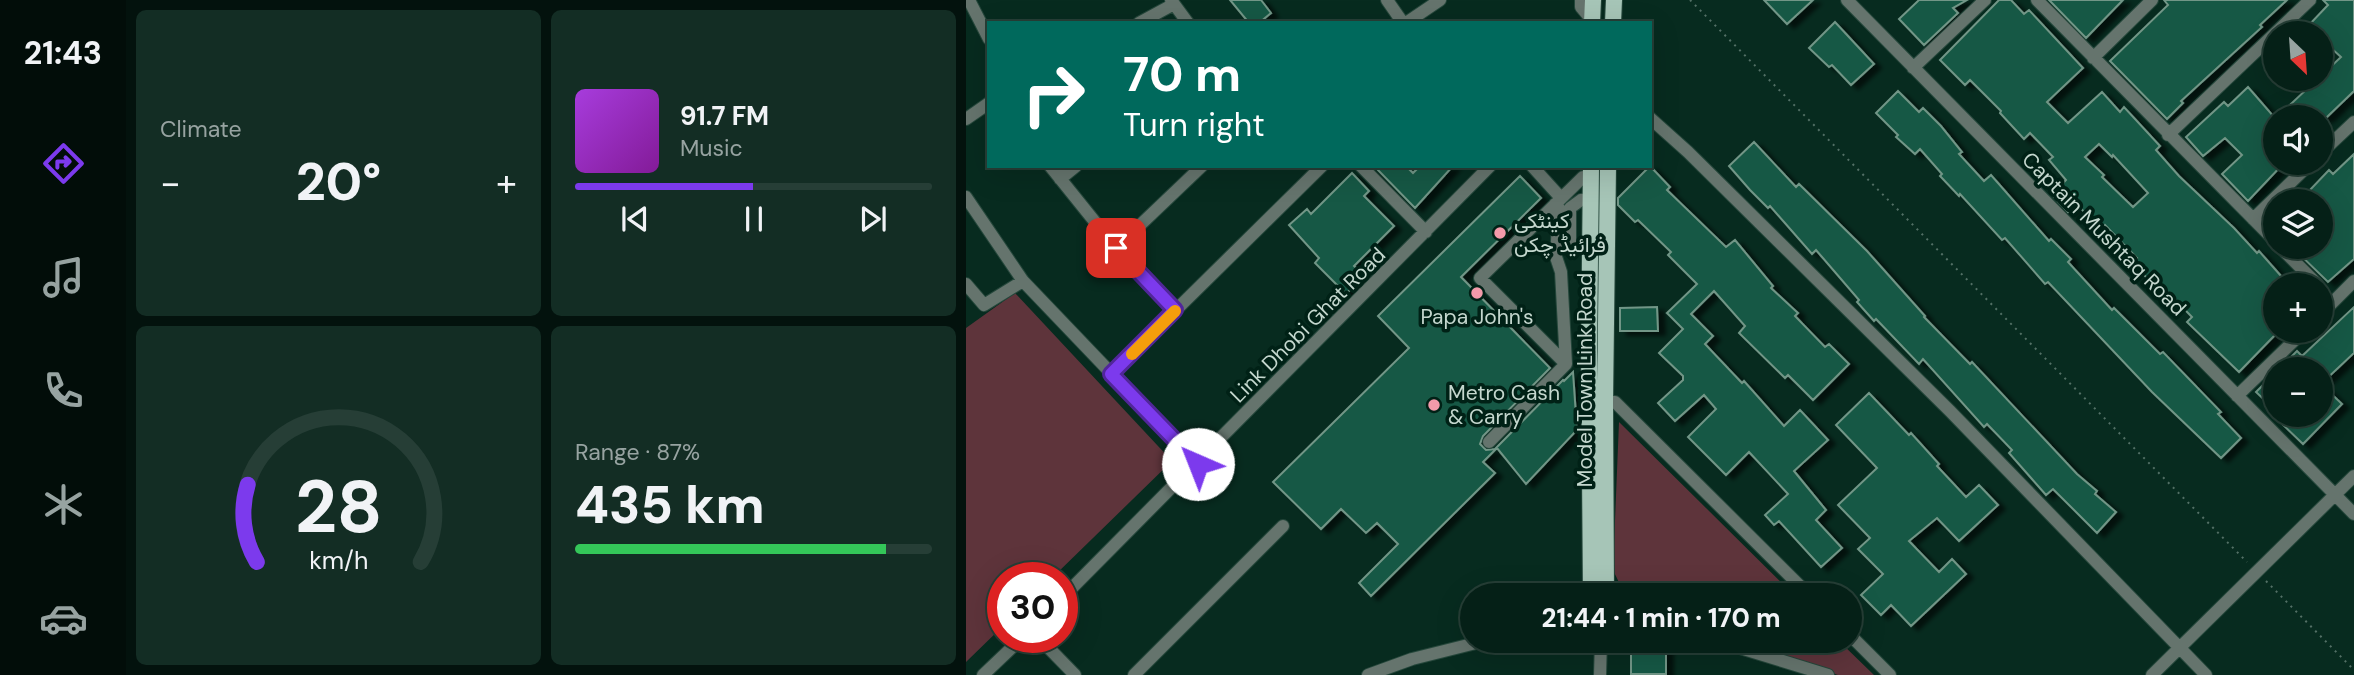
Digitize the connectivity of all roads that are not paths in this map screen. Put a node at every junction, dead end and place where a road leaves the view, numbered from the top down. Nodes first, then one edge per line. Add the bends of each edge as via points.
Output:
1 (969, 0) edge
2 (1387, 0) edge
3 (1440, 0) edge
4 (1581, 0) edge
5 (1593, 0) edge
6 (1614, 0) edge
7 (1847, 0) edge
8 (1985, 0) edge
9 (2037, 0) edge
10 (2152, 0) edge
11 (2310, 0) edge
12 (1173, 2) edge
13 (1142, 21) edge
14 (1187, 21) edge
15 (1403, 21) edge
16 (1408, 21) edge
17 (1592, 21) edge
18 (1613, 21) edge
19 (987, 35) edge
20 (2093, 58) junction
21 (1913, 68) junction
22 (987, 104) edge
23 (966, 119) edge
24 (1652, 120) edge
25 (2354, 122) edge
26 (2168, 135) junction
27 (2333, 142) edge
28 (1052, 168) edge
29 (1074, 168) edge
30 (1200, 168) edge
31 (1320, 168) edge
32 (1363, 168) edge
33 (1488, 168) edge
34 (1533, 168) edge
35 (1608, 168) edge
36 (1591, 172) edge
37 (2299, 175) edge
38 (1060, 179) junction
39 (966, 197) edge
40 (1590, 199) junction
41 (1558, 201) junction
42 (2253, 219) junction
43 (2263, 229) edge
44 (1426, 232) junction
45 (1557, 245) junction
46 (1116, 248) junction
47 (2292, 259) edge
48 (2305, 273) edge
49 (1023, 281) junction
50 (2354, 281) edge
51 (966, 284) edge
52 (2334, 302) edge
53 (1175, 310) junction
54 (2292, 343) edge
55 (1565, 349) junction
56 (1589, 349) junction
57 (1566, 363) junction
58 (1111, 374) junction
59 (2237, 396) junction
60 (1605, 402) junction
61 (1489, 442) dead end
62 (1198, 464) junction
63 (2354, 476) edge
64 (2334, 494) junction
65 (2354, 514) edge
66 (1283, 526) dead end
67 (1078, 582) edge
68 (1591, 583) edge
69 (1606, 583) edge
70 (1797, 583) edge
71 (1862, 647) edge
72 (2179, 648) junction
73 (1460, 649) edge
74 (1006, 653) edge
75 (1054, 653) edge
76 (1601, 653) edge
77 (1755, 653) edge
78 (1383, 672) edge
79 (1822, 674) edge
80 (983, 675) edge
81 (1075, 675) edge
82 (1134, 675) edge
83 (1368, 675) edge
84 (1600, 675) edge
85 (1890, 675) edge
86 (2152, 675) edge
87 (2206, 675) edge

1 - 19 street
2 - 15 street
3 - 16 street
4 - 17 street
5 - 17 main road
6 - 18 main road
7 - 21 street, Captain Mushtaq Road
8 - 21 street
9 - 20 street
10 - 20 street
11 - 26 street
12 - 13 street
12 - 14 street
20 - 26 street
21 - 59 street, Captain Mushtaq Road
22 - 23 street
24 - 72 street via 1950,411
25 - 27 street
26 - 42 street
28 - 38 street
29 - 38 street
30 - 46 street
31 - 53 street
32 - 44 street
33 - 44 street, Link Dhobi Ghat Road
34 - 41 street
35 - 60 main road, Model Town Link Road
36 - 40 main road, Model Town Link Road
36 - 41 street
37 - 42 street
38 - 46 street
39 - 49 street
40 - 45 street via 1570,208 1570,244
40 - 56 main road, Model Town Link Road
41 - 45 street
41 - 57 street via 1480,278
42 - 43 street
44 - 62 street, Link Dhobi Ghat Road
45 - 55 street
46 - 53 street
47 - 48 street
49 - 51 street via 984,305
49 - 58 street
50 - 52 street
53 - 58 street
54 - 59 street
55 - 56 street
55 - 57 street
56 - 68 main road, Model Town Link Road
57 - 61 street
58 - 62 street
59 - 64 street, Captain Mushtaq Road
60 - 69 main road, Model Town Link Road
60 - 70 street via 1615,402
62 - 67 street, Link Dhobi Ghat Road
63 - 64 street
64 - 65 street, Captain Mushtaq Road
64 - 72 street
66 - 82 street
71 - 85 street
72 - 86 street
72 - 87 street
73 - 78 street
74 - 80 street
75 - 81 street
76 - 84 street
77 - 79 street
78 - 83 street

